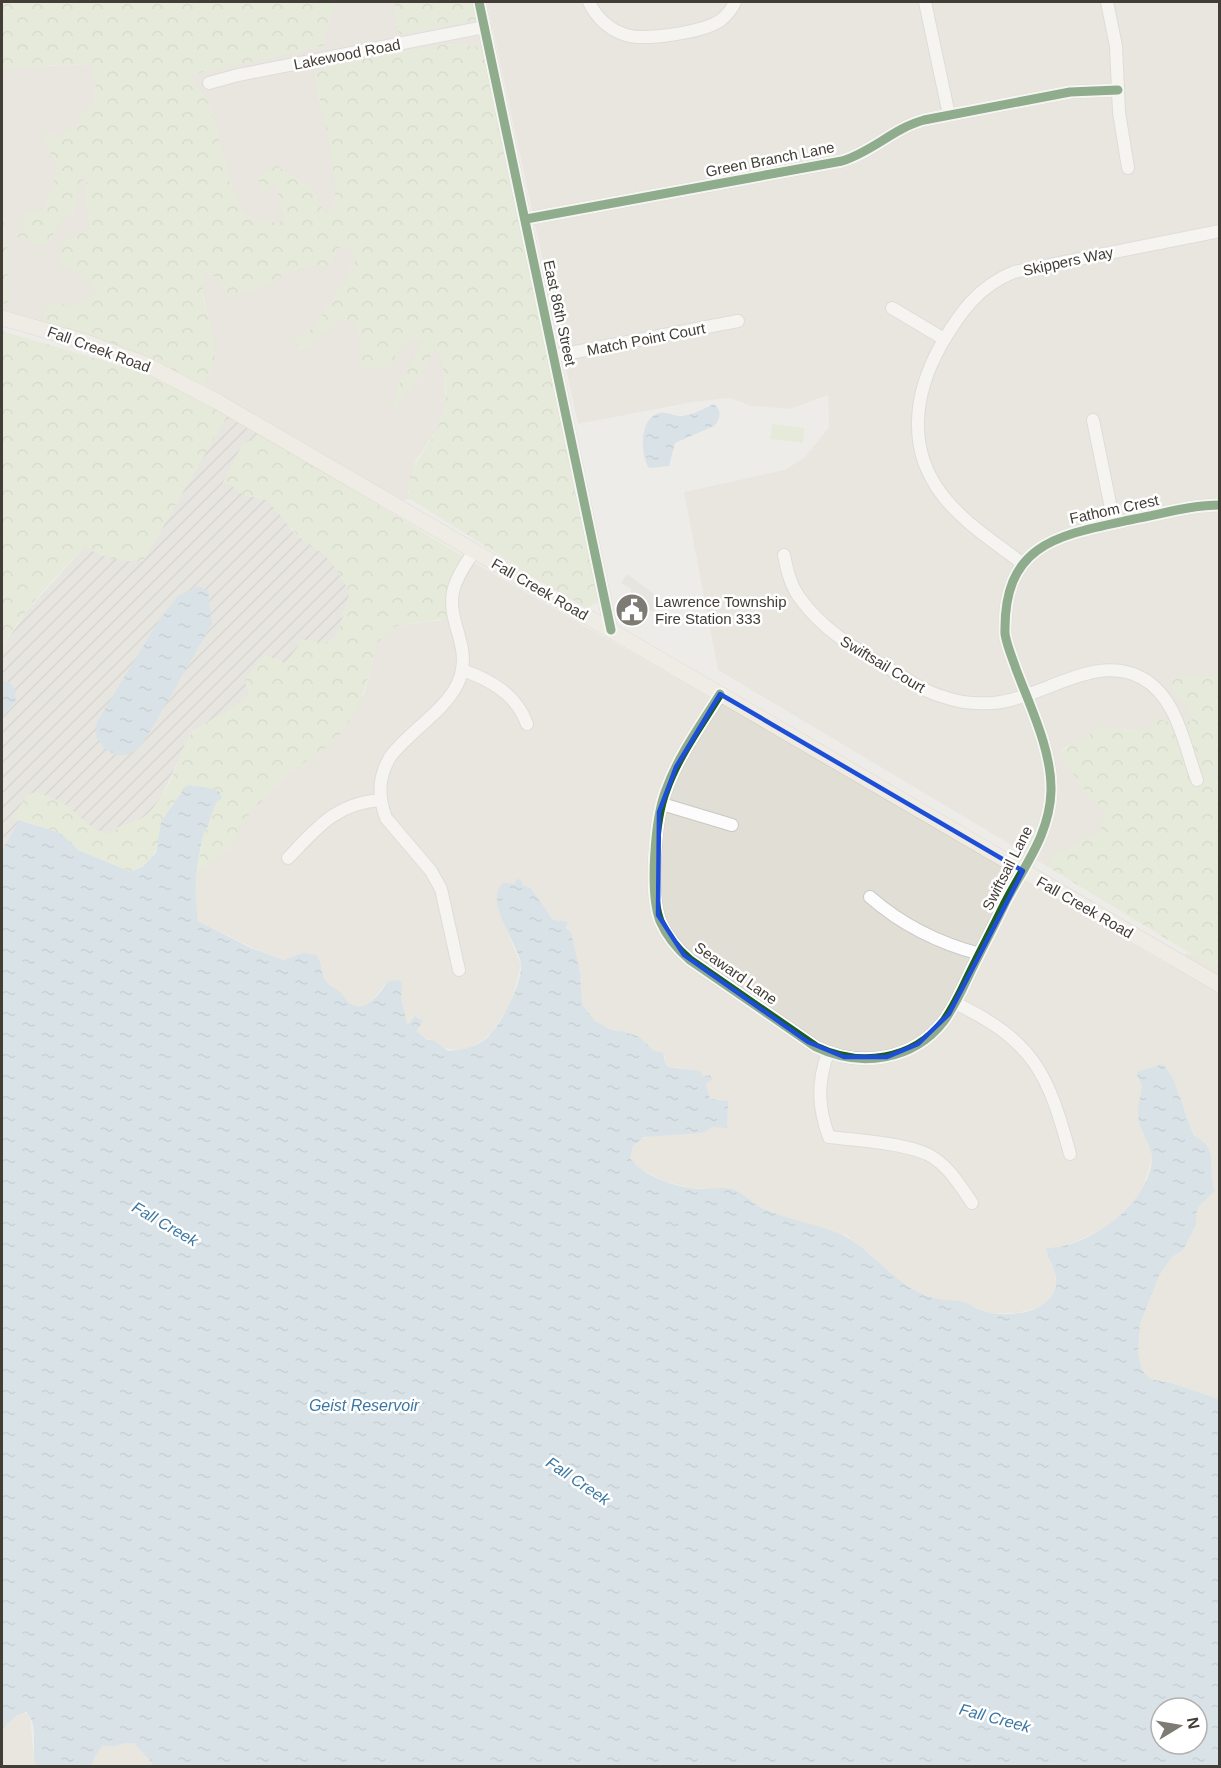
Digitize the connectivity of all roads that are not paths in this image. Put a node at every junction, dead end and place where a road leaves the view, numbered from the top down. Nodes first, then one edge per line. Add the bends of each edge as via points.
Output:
1 (480, 2) edge
2 (589, 2) edge
3 (735, 2) edge
4 (925, 2) edge
5 (1107, 2) edge
6 (485, 27) junction
7 (209, 83) dead end
8 (1118, 90) junction
9 (948, 115) junction
10 (1128, 168) dead end
11 (526, 219) junction
12 (1220, 231) edge
13 (892, 308) dead end
14 (2, 318) edge
15 (738, 321) dead end
16 (944, 339) junction
17 (554, 356) junction
18 (1093, 420) dead end
19 (1220, 505) edge
20 (1114, 524) junction
21 (474, 551) junction
22 (784, 555) dead end
23 (1023, 564) junction
24 (610, 630) junction
25 (462, 670) junction
26 (720, 694) junction
27 (1026, 696) junction
28 (527, 724) dead end
29 (1197, 780) dead end
30 (381, 800) junction
31 (662, 804) junction
32 (732, 825) dead end
33 (288, 858) dead end
34 (1023, 871) junction
35 (870, 897) dead end
36 (980, 954) junction
37 (459, 970) dead end
38 (1220, 985) edge
39 (955, 1003) junction
40 (828, 1053) junction
41 (1070, 1154) dead end
42 (972, 1203) dead end

1 - 6 street, East 86th Street
2 - 3 street via 610,27 645,38 711,25 726,15
4 - 9 street
5 - 8 street via 1116,46
6 - 7 street, Lakewood Road
6 - 11 street, East 86th Street
8 - 9 street, Green Branch Lane via 1070,92
8 - 10 street
9 - 11 street, Green Branch Lane via 911,124 842,161
11 - 17 street, East 86th Street
12 - 16 street, Skippers Way via 1014,272 973,298
13 - 16 street
14 - 21 main road, Fall Creek Road via 145,364 218,402
15 - 17 street, Match Point Court
16 - 23 street, Skippers Way via 922,387 918,416 921,450 947,501
17 - 24 street, East 86th Street
18 - 20 street
19 - 20 street, Fathom Crest
20 - 23 street, Fathom Crest via 1059,537 1039,548
21 - 24 main road, Fall Creek Road
21 - 25 street via 456,582 452,598 464,652
22 - 27 street, Swiftsail Court via 788,578 824,626 843,642 909,681 942,697 971,703
23 - 27 street, Swiftsail Lane via 1011,583 1004,616 1005,638
24 - 26 main road, Fall Creek Road
25 - 28 street via 493,682 518,705
25 - 30 street via 447,699 390,757 380,782
26 - 31 street, Seaward Lane via 676,767
26 - 34 main road, Fall Creek Road
27 - 29 street, Swiftsail Court via 1102,670 1124,671 1144,679 1172,711
27 - 34 street, Swiftsail Lane via 1046,753 1051,791 1041,837
30 - 33 street via 335,813
30 - 37 street via 392,827 431,871 441,889
31 - 32 street
31 - 40 street, Seaward Lane via 656,830 656,902 667,935 690,960
34 - 36 street, Swiftsail Lane
34 - 38 main road, Fall Creek Road
35 - 36 street via 919,932
36 - 39 street, Swiftsail Lane
39 - 40 street, Swiftsail Lane via 929,1036 899,1053 866,1059
39 - 41 street via 1002,1029 1035,1062 1055,1100
40 - 42 street via 819,1091 829,1137 893,1145 930,1155 954,1176

